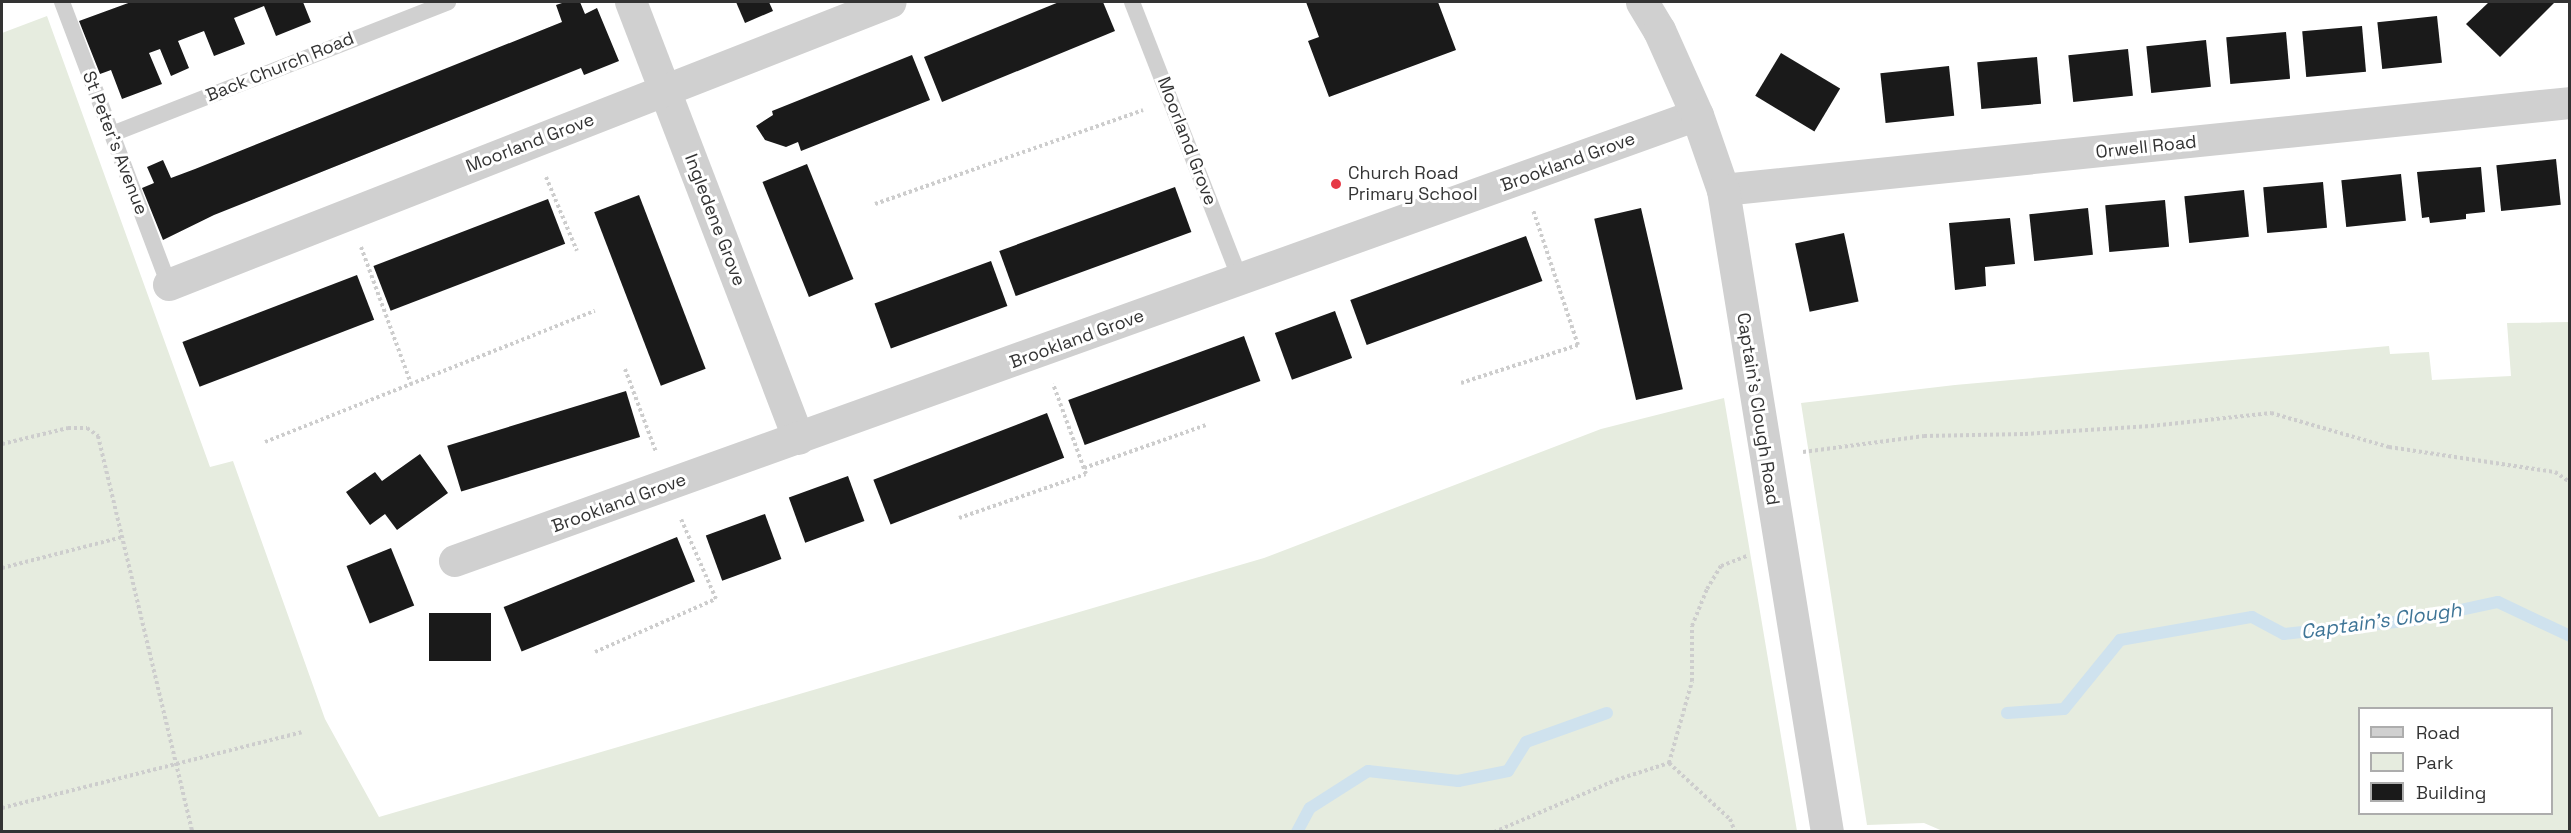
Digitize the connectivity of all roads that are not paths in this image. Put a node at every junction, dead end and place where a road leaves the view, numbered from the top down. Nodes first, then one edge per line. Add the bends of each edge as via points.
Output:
1 (62, 2) edge
2 (448, 2) edge
3 (631, 2) edge
4 (891, 2) edge
5 (1132, 2) edge
6 (1642, 2) edge
7 (665, 90) junction
8 (2570, 103) edge
9 (1697, 114) junction
10 (112, 134) junction
11 (1723, 190) junction
12 (1241, 280) junction
13 (169, 285) joint
14 (799, 439) junction
15 (455, 561) dead end
16 (1827, 831) edge

1 - 10 lane, St Peter's Avenue
2 - 10 lane, Back Church Road
3 - 7 street, Ingledene Grove
4 - 7 street, Moorland Grove
5 - 12 lane, Moorland Grove
6 - 9 street, Captain's Clough Road
7 - 13 street, Moorland Grove
7 - 14 street, Ingledene Grove
8 - 11 street, Orwell Road
9 - 11 street, Captain's Clough Road
9 - 12 street, Brookland Grove
10 - 13 lane, St Peter's Avenue
11 - 16 street, Captain's Clough Road
12 - 14 street, Brookland Grove
14 - 15 street, Brookland Grove

